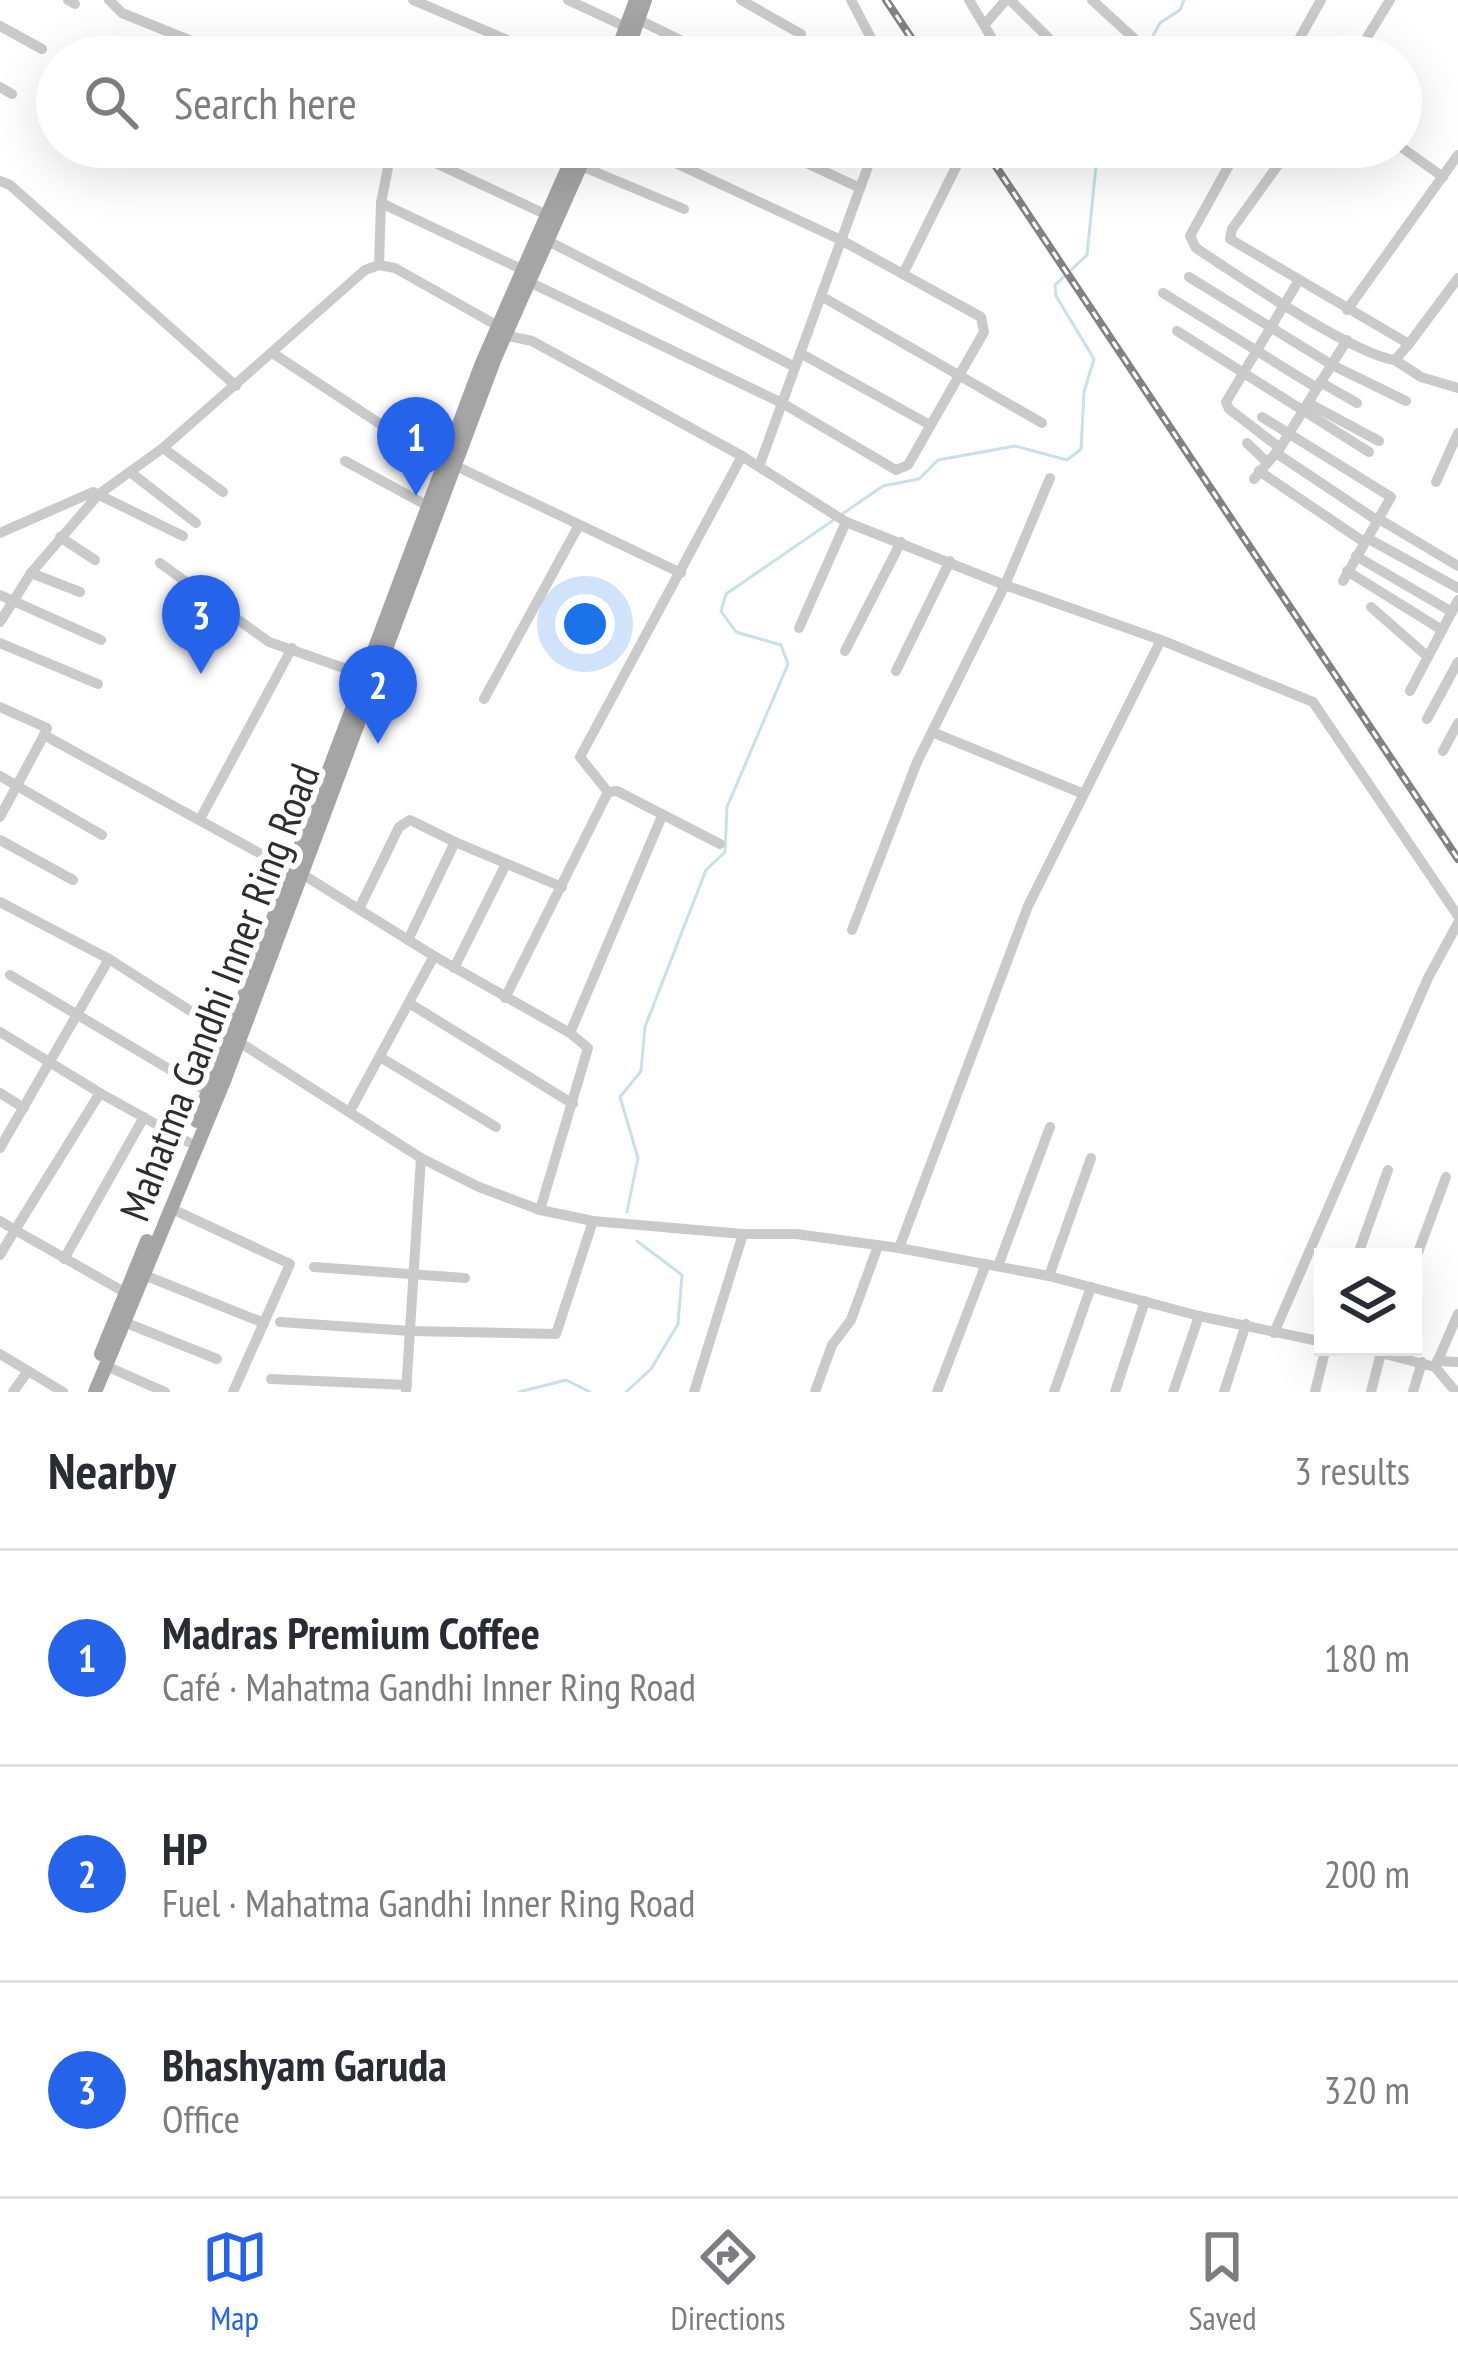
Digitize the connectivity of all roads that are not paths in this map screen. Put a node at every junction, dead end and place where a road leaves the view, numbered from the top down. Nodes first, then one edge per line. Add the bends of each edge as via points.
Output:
1 (109, 0) edge
2 (413, 0) edge
3 (568, 0) edge
4 (636, 0) edge
5 (646, 0) edge
6 (742, 0) edge
7 (851, 0) edge
8 (969, 0) edge
9 (1008, 0) edge
10 (1092, 0) edge
11 (1321, 0) edge
12 (1390, 0) edge
13 (632, 23) junction
14 (985, 24) junction
15 (0, 26) edge
16 (801, 34) dead end
17 (179, 36) edge
18 (498, 36) edge
19 (626, 36) edge
20 (630, 36) edge
21 (664, 36) edge
22 (870, 36) edge
23 (992, 36) edge
24 (1046, 36) edge
25 (1131, 36) edge
26 (1301, 36) edge
27 (1368, 36) edge
28 (36, 47) edge
29 (1458, 155) edge
30 (1422, 162) edge
31 (388, 168) edge
32 (447, 168) edge
33 (574, 168) edge
34 (575, 168) edge
35 (583, 168) edge
36 (686, 168) edge
37 (817, 168) edge
38 (867, 168) edge
39 (956, 168) edge
40 (1227, 168) edge
41 (1276, 168) edge
42 (1443, 177) junction
43 (0, 181) edge
44 (860, 188) junction
45 (381, 203) junction
46 (684, 209) dead end
47 (547, 214) junction
48 (546, 241) junction
49 (841, 241) junction
50 (379, 265) junction
51 (903, 274) junction
52 (524, 275) junction
53 (1189, 278) dead end
54 (1458, 278) edge
55 (1299, 280) junction
56 (1163, 293) dead end
57 (821, 296) junction
58 (1285, 303) junction
59 (1347, 310) junction
60 (1271, 326) junction
61 (500, 330) junction
62 (1177, 332) dead end
63 (1347, 340) junction
64 (1409, 344) junction
65 (1256, 350) junction
66 (800, 353) junction
67 (274, 354) junction
68 (1395, 360) junction
69 (1332, 364) junction
70 (795, 367) junction
71 (1242, 372) junction
72 (958, 375) junction
73 (1318, 385) junction
74 (236, 386) junction
75 (1458, 388) edge
76 (1406, 401) dead end
77 (782, 403) junction
78 (1357, 403) dead end
79 (1305, 407) junction
80 (1262, 417) dead end
81 (1042, 423) dead end
82 (930, 425) junction
83 (1458, 433) edge
84 (1289, 434) junction
85 (1378, 441) dead end
86 (1247, 443) dead end
87 (164, 448) junction
88 (1369, 452) dead end
89 (742, 456) junction
90 (345, 460) dead end
91 (1267, 463) junction
92 (760, 464) junction
93 (450, 466) junction
94 (130, 472) junction
95 (1050, 478) dead end
96 (1436, 482) dead end
97 (1322, 483) junction
98 (223, 492) dead end
99 (99, 494) junction
100 (428, 506) junction
101 (1309, 507) junction
102 (839, 517) junction
103 (1378, 520) junction
104 (196, 523) dead end
105 (579, 525) junction
106 (0, 533) edge
107 (183, 536) dead end
108 (60, 537) junction
109 (1366, 540) junction
110 (901, 542) junction
111 (1357, 556) junction
112 (95, 560) dead end
113 (950, 561) junction
114 (160, 563) dead end
115 (1458, 566) edge
116 (681, 573) junction
117 (31, 574) junction
118 (1005, 585) junction
119 (1458, 588) edge
120 (80, 592) dead end
121 (0, 595) edge
122 (12, 603) junction
123 (1455, 606) edge
124 (1371, 607) dead end
125 (1, 619) edge
126 (799, 628) dead end
127 (1442, 630) junction
128 (101, 640) dead end
129 (1161, 640) junction
130 (0, 643) edge
131 (292, 649) junction
132 (845, 651) dead end
133 (1428, 657) junction
134 (1458, 662) edge
135 (896, 671) dead end
136 (364, 675) junction
137 (98, 684) dead end
138 (1410, 691) dead end
139 (484, 698) dead end
140 (0, 706) edge
141 (1427, 719) dead end
142 (1458, 724) edge
143 (932, 732) junction
144 (44, 735) junction
145 (1443, 751) dead end
146 (0, 776) edge
147 (17, 786) junction
148 (608, 792) junction
149 (1084, 794) junction
150 (662, 816) junction
151 (0, 817) edge
152 (200, 819) junction
153 (103, 835) dead end
154 (0, 840) edge
155 (455, 842) junction
156 (720, 844) dead end
157 (506, 864) junction
158 (297, 873) junction
159 (73, 880) dead end
160 (562, 887) junction
161 (2, 908) edge
162 (358, 909) junction
163 (1458, 920) edge
164 (852, 930) dead end
165 (409, 940) junction
166 (434, 956) junction
167 (110, 959) junction
168 (454, 968) junction
169 (10, 975) dead end
170 (505, 998) junction
171 (409, 1003) junction
172 (79, 1015) junction
173 (0, 1032) edge
174 (570, 1033) junction
175 (234, 1039) junction
176 (380, 1058) junction
177 (51, 1062) junction
178 (208, 1092) junction
179 (0, 1093) edge
180 (100, 1093) junction
181 (573, 1103) junction
182 (24, 1108) junction
183 (350, 1111) junction
184 (144, 1118) junction
185 (496, 1127) dead end
186 (1050, 1127) dead end
187 (188, 1142) junction
188 (0, 1148) edge
189 (421, 1158) junction
190 (1091, 1158) dead end
191 (1388, 1170) dead end
192 (1446, 1177) dead end
193 (170, 1208) junction
194 (541, 1210) junction
195 (0, 1221) edge
196 (593, 1221) junction
197 (15, 1230) junction
198 (743, 1234) junction
199 (878, 1246) junction
200 (898, 1248) junction
201 (1361, 1248) edge
202 (1419, 1248) edge
203 (0, 1255) edge
204 (64, 1259) junction
205 (992, 1265) junction
206 (314, 1267) dead end
207 (144, 1275) junction
208 (414, 1275) junction
209 (1048, 1276) junction
210 (465, 1278) dead end
211 (1090, 1287) junction
212 (126, 1292) junction
213 (1145, 1301) junction
214 (1458, 1314) edge
215 (1199, 1316) junction
216 (124, 1322) junction
217 (280, 1322) dead end
218 (264, 1323) junction
219 (1246, 1324) junction
220 (410, 1331) junction
221 (1274, 1333) junction
222 (1314, 1342) edge
223 (0, 1354) edge
224 (1322, 1356) edge
225 (1380, 1356) edge
226 (1406, 1356) edge
227 (217, 1359) dead end
228 (1458, 1362) edge
229 (1431, 1363) junction
230 (106, 1366) junction
231 (28, 1371) junction
232 (271, 1379) dead end
233 (406, 1388) edge
234 (13, 1392) edge
235 (63, 1392) edge
236 (86, 1392) edge
237 (95, 1392) edge
238 (165, 1392) edge
239 (233, 1392) edge
240 (694, 1392) edge
241 (815, 1392) edge
242 (937, 1392) edge
243 (1054, 1392) edge
244 (1115, 1392) edge
245 (1172, 1392) edge
246 (1224, 1392) edge
247 (1315, 1392) edge
248 (1370, 1392) edge
249 (1413, 1392) edge
250 (1456, 1392) edge

1 - 17 street
2 - 18 street
3 - 13 street
4 - 13 main road
5 - 13 main road
6 - 16 street
7 - 22 street
8 - 14 street
9 - 14 street
9 - 24 street
10 - 25 street
11 - 26 street
12 - 27 street
13 - 19 main road
13 - 20 main road
13 - 21 street
14 - 23 street
15 - 28 street
29 - 42 street
30 - 42 street
31 - 45 street
32 - 47 street
33 - 47 main road, Mahatma Gandhi Inner Ring Road
34 - 48 main road, Mahatma Gandhi Inner Ring Road
35 - 46 street
36 - 49 street
37 - 44 street
38 - 44 street
39 - 51 street
40 - 58 street via 1191,242
41 - 55 street via 1228,237
42 - 59 street
43 - 74 street
44 - 49 street
45 - 50 street
45 - 52 street
47 - 52 main road, Mahatma Gandhi Inner Ring Road
48 - 52 main road, Mahatma Gandhi Inner Ring Road
48 - 70 street
49 - 51 street
49 - 57 street
50 - 61 street
50 - 67 street
51 - 72 street via 982,317 984,332
52 - 61 main road, Mahatma Gandhi Inner Ring Road
52 - 77 street
53 - 60 street
54 - 64 street
55 - 58 street
55 - 59 street
56 - 65 street
57 - 66 street
57 - 72 street
58 - 60 street
58 - 63 street
59 - 64 street
60 - 65 street
60 - 69 street
61 - 89 street
61 - 93 main road, Mahatma Gandhi Inner Ring Road
62 - 71 street
63 - 68 street
63 - 69 street
64 - 68 street
65 - 71 street
65 - 73 street
66 - 70 street
66 - 82 street
67 - 74 street
67 - 93 street
68 - 75 street
69 - 73 street
69 - 76 street
70 - 77 street
71 - 79 street
71 - 91 street via 1226,406
72 - 81 street
72 - 82 street
73 - 78 street
73 - 79 street
74 - 87 street
77 - 82 street via 896,470 908,465
77 - 92 street
79 - 84 street
79 - 85 street
79 - 88 street
80 - 84 street
83 - 96 street
84 - 91 street
84 - 103 street via 1390,494
86 - 91 street
87 - 94 street
87 - 98 street
89 - 92 street
89 - 116 street
90 - 100 street
91 - 97 street
91 - 101 street
92 - 102 street
93 - 100 main road, Mahatma Gandhi Inner Ring Road
93 - 105 street
93 - 158 main road, Mahatma Gandhi Inner Ring Road
94 - 99 street
94 - 104 street
95 - 118 street
97 - 101 street
97 - 103 street
99 - 106 street
99 - 107 street
99 - 108 street
100 - 136 main road, Mahatma Gandhi Inner Ring Road
101 - 109 street
102 - 110 street
102 - 126 street
103 - 109 street
103 - 115 street
105 - 116 street
105 - 139 street
108 - 112 street
108 - 117 street
109 - 111 street
109 - 119 street
110 - 113 street
110 - 132 street
111 - 123 street
111 - 127 street via 1345,576
113 - 118 street
113 - 135 street
114 - 131 street via 269,642
116 - 148 street via 580,757
117 - 120 street
117 - 122 street
118 - 129 street
118 - 143 street
121 - 122 street
122 - 125 street
122 - 128 street
123 - 127 street
124 - 133 street
127 - 133 street
129 - 149 street
129 - 163 street via 1313,702
130 - 137 street
131 - 136 street
131 - 152 street
133 - 138 street
134 - 141 street
136 - 158 main road, Mahatma Gandhi Inner Ring Road
140 - 144 street via 47,728
142 - 145 street
143 - 149 street
143 - 164 street
144 - 147 street
144 - 152 street
146 - 147 street
147 - 151 street
147 - 153 street
148 - 150 street
148 - 160 street
149 - 200 street via 1028,907
150 - 156 street
150 - 174 street
152 - 158 street
154 - 159 street
155 - 157 street
155 - 162 street via 410,820 399,827
155 - 165 street
157 - 160 street
157 - 168 street
158 - 162 street
158 - 175 main road, Mahatma Gandhi Inner Ring Road
160 - 170 street
161 - 167 street
162 - 165 street
163 - 221 street
165 - 166 street
166 - 168 street
166 - 171 street
167 - 172 street
167 - 175 street
168 - 170 street
169 - 172 street
170 - 174 street
171 - 176 street
171 - 181 street
172 - 177 street
172 - 178 street
173 - 177 street
174 - 181 street via 588,1048
175 - 178 main road, Mahatma Gandhi Inner Ring Road
175 - 183 street
175 - 193 main road, Mahatma Gandhi Inner Ring Road
176 - 183 street
176 - 185 street
177 - 180 street
177 - 182 street
178 - 187 main road, Mahatma Gandhi Inner Ring Road
179 - 182 street
180 - 184 street
180 - 197 street
181 - 194 street
182 - 188 street
183 - 189 street
184 - 187 street
184 - 204 street
186 - 205 street
187 - 212 main road, Mahatma Gandhi Inner Ring Road
189 - 194 street
189 - 208 street
190 - 209 street
191 - 201 street
192 - 202 street
193 - 207 main road, Mahatma Gandhi Inner Ring Road
193 - 218 street via 290,1264
194 - 196 street
195 - 197 street
196 - 198 street
196 - 220 street via 556,1334
197 - 203 street
197 - 204 street
198 - 199 street
198 - 240 street
199 - 200 street
199 - 241 street
200 - 205 street
204 - 212 street
205 - 209 street
205 - 242 street
206 - 208 street
207 - 216 main road, Mahatma Gandhi Inner Ring Road
207 - 218 street
208 - 210 street
208 - 220 street
209 - 211 street
211 - 213 street
211 - 243 street
212 - 236 main road, Mahatma Gandhi Inner Ring Road
213 - 215 street
213 - 244 street
214 - 229 street
215 - 219 street
215 - 245 street
216 - 227 street
216 - 230 main road, Mahatma Gandhi Inner Ring Road
217 - 220 street
218 - 239 street
219 - 221 street
219 - 246 street
220 - 233 street
221 - 222 street
223 - 231 street
224 - 247 street
225 - 248 street
226 - 229 street
228 - 229 street
229 - 249 street
229 - 250 street
230 - 237 main road, Mahatma Gandhi Inner Ring Road
230 - 238 street
231 - 234 street
231 - 235 street
232 - 233 street

